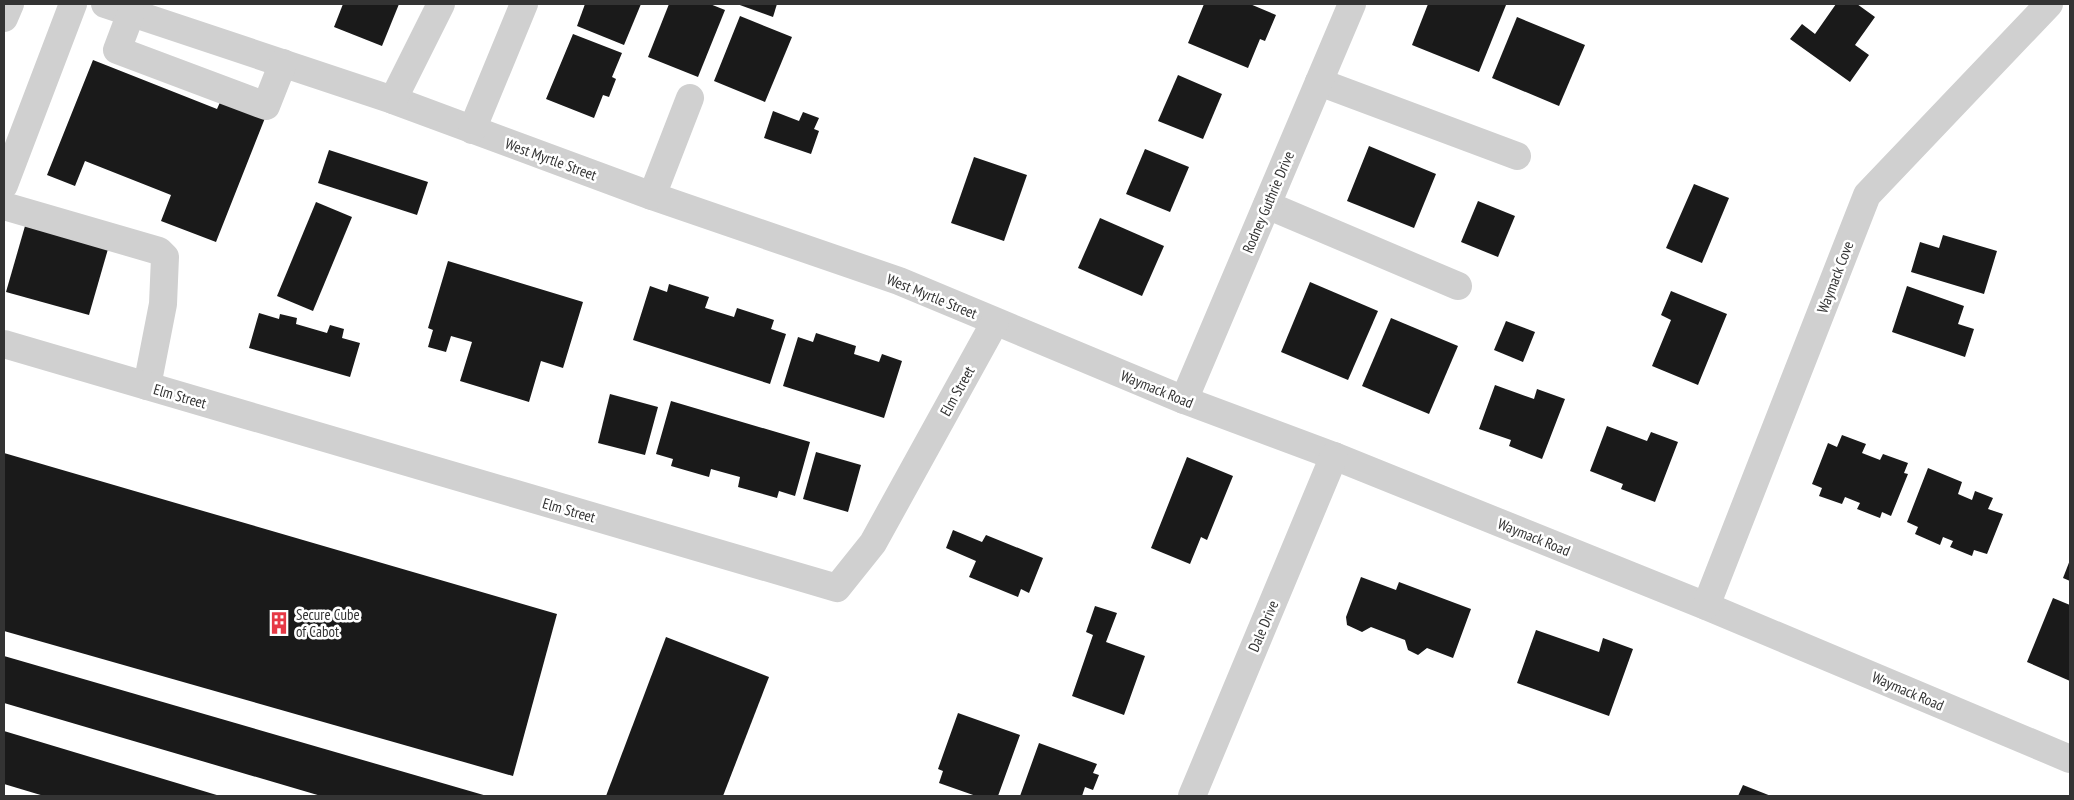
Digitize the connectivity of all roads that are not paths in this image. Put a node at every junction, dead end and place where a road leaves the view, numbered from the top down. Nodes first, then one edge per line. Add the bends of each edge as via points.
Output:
1 (10, 4) edge
2 (73, 4) edge
3 (105, 4) edge
4 (441, 4) edge
5 (524, 4) edge
6 (1352, 4) edge
7 (2049, 4) edge
8 (131, 13) junction
9 (4, 18) edge
10 (283, 64) junction
11 (1319, 82) junction
12 (690, 98) dead end
13 (392, 100) junction
14 (472, 130) junction
15 (1517, 156) dead end
16 (4, 186) edge
17 (652, 196) junction
18 (1267, 205) junction
19 (4, 206) edge
20 (1458, 286) dead end
21 (995, 322) junction
22 (4, 344) edge
23 (147, 386) junction
24 (1184, 400) junction
25 (1334, 456) junction
26 (1706, 606) junction
27 (2070, 759) edge
28 (1192, 796) edge

1 - 9 street
2 - 16 street
3 - 8 street, West Myrtle Street
4 - 13 street
5 - 14 street
6 - 11 street, Rodney Guthrie Drive
7 - 26 street, Waymack Cove via 1867,195
8 - 10 street, West Myrtle Street
8 - 10 street via 117,50 266,106
10 - 13 street, West Myrtle Street
11 - 15 street
11 - 18 street, Rodney Guthrie Drive
12 - 17 street
13 - 14 street, West Myrtle Street
14 - 17 street, West Myrtle Street
17 - 21 street, West Myrtle Street via 899,281
18 - 20 street
18 - 24 street, Rodney Guthrie Drive
19 - 23 street via 159,251 165,257 163,304
21 - 23 street, Elm Street via 873,543 837,588
21 - 24 street, Waymack Road
22 - 23 street, Elm Street
24 - 25 street, Waymack Road
25 - 26 street, Waymack Road
25 - 28 street, Dale Drive
26 - 27 street, Waymack Road

